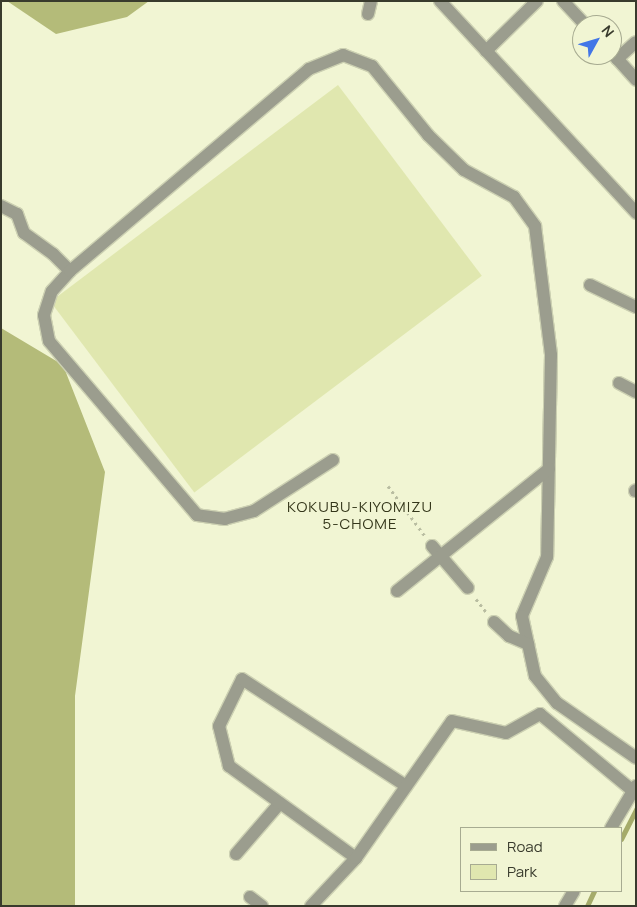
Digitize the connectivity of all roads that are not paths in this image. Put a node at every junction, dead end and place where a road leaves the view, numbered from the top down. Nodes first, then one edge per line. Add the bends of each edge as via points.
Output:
1 (440, 1) edge
2 (537, 1) edge
3 (563, 1) edge
4 (576, 15) edge
5 (636, 42) edge
6 (486, 51) junction
7 (622, 51) edge
8 (622, 64) edge
9 (636, 80) edge
10 (1, 206) edge
11 (636, 213) edge
12 (70, 271) junction
13 (590, 284) dead end
14 (636, 307) edge
15 (619, 382) dead end
16 (636, 392) edge
17 (333, 460) dead end
18 (549, 469) junction
19 (432, 546) road end
20 (441, 557) junction
21 (468, 588) road end
22 (397, 592) dead end
23 (494, 622) road end
24 (528, 644) junction
25 (636, 758) edge
26 (406, 786) junction
27 (634, 788) edge
28 (280, 803) junction
29 (612, 827) edge
30 (236, 854) dead end
31 (356, 858) junction
32 (573, 892) edge
33 (250, 897) dead end
34 (262, 906) edge
35 (311, 906) edge
36 (565, 906) edge

1 - 6 street
2 - 6 street
3 - 4 street
5 - 7 street
6 - 11 street
8 - 9 street
10 - 12 street via 17,214 24,233
12 - 17 street via 52,291 44,316 49,341 197,515 225,519 254,510
12 - 18 street via 309,69 343,54 372,66 428,135 464,170 514,197 535,226 551,355
13 - 14 street
15 - 16 street
18 - 20 street
18 - 24 street via 547,556 522,616
19 - 20 street
20 - 21 street
20 - 22 street
23 - 24 street via 508,636
24 - 25 street via 535,676 557,703
26 - 27 street via 452,721 506,733 540,714
26 - 28 street via 242,679 219,726 229,766
26 - 31 street
27 - 29 street
28 - 30 street
28 - 31 street
31 - 35 street
32 - 36 street
33 - 34 street

